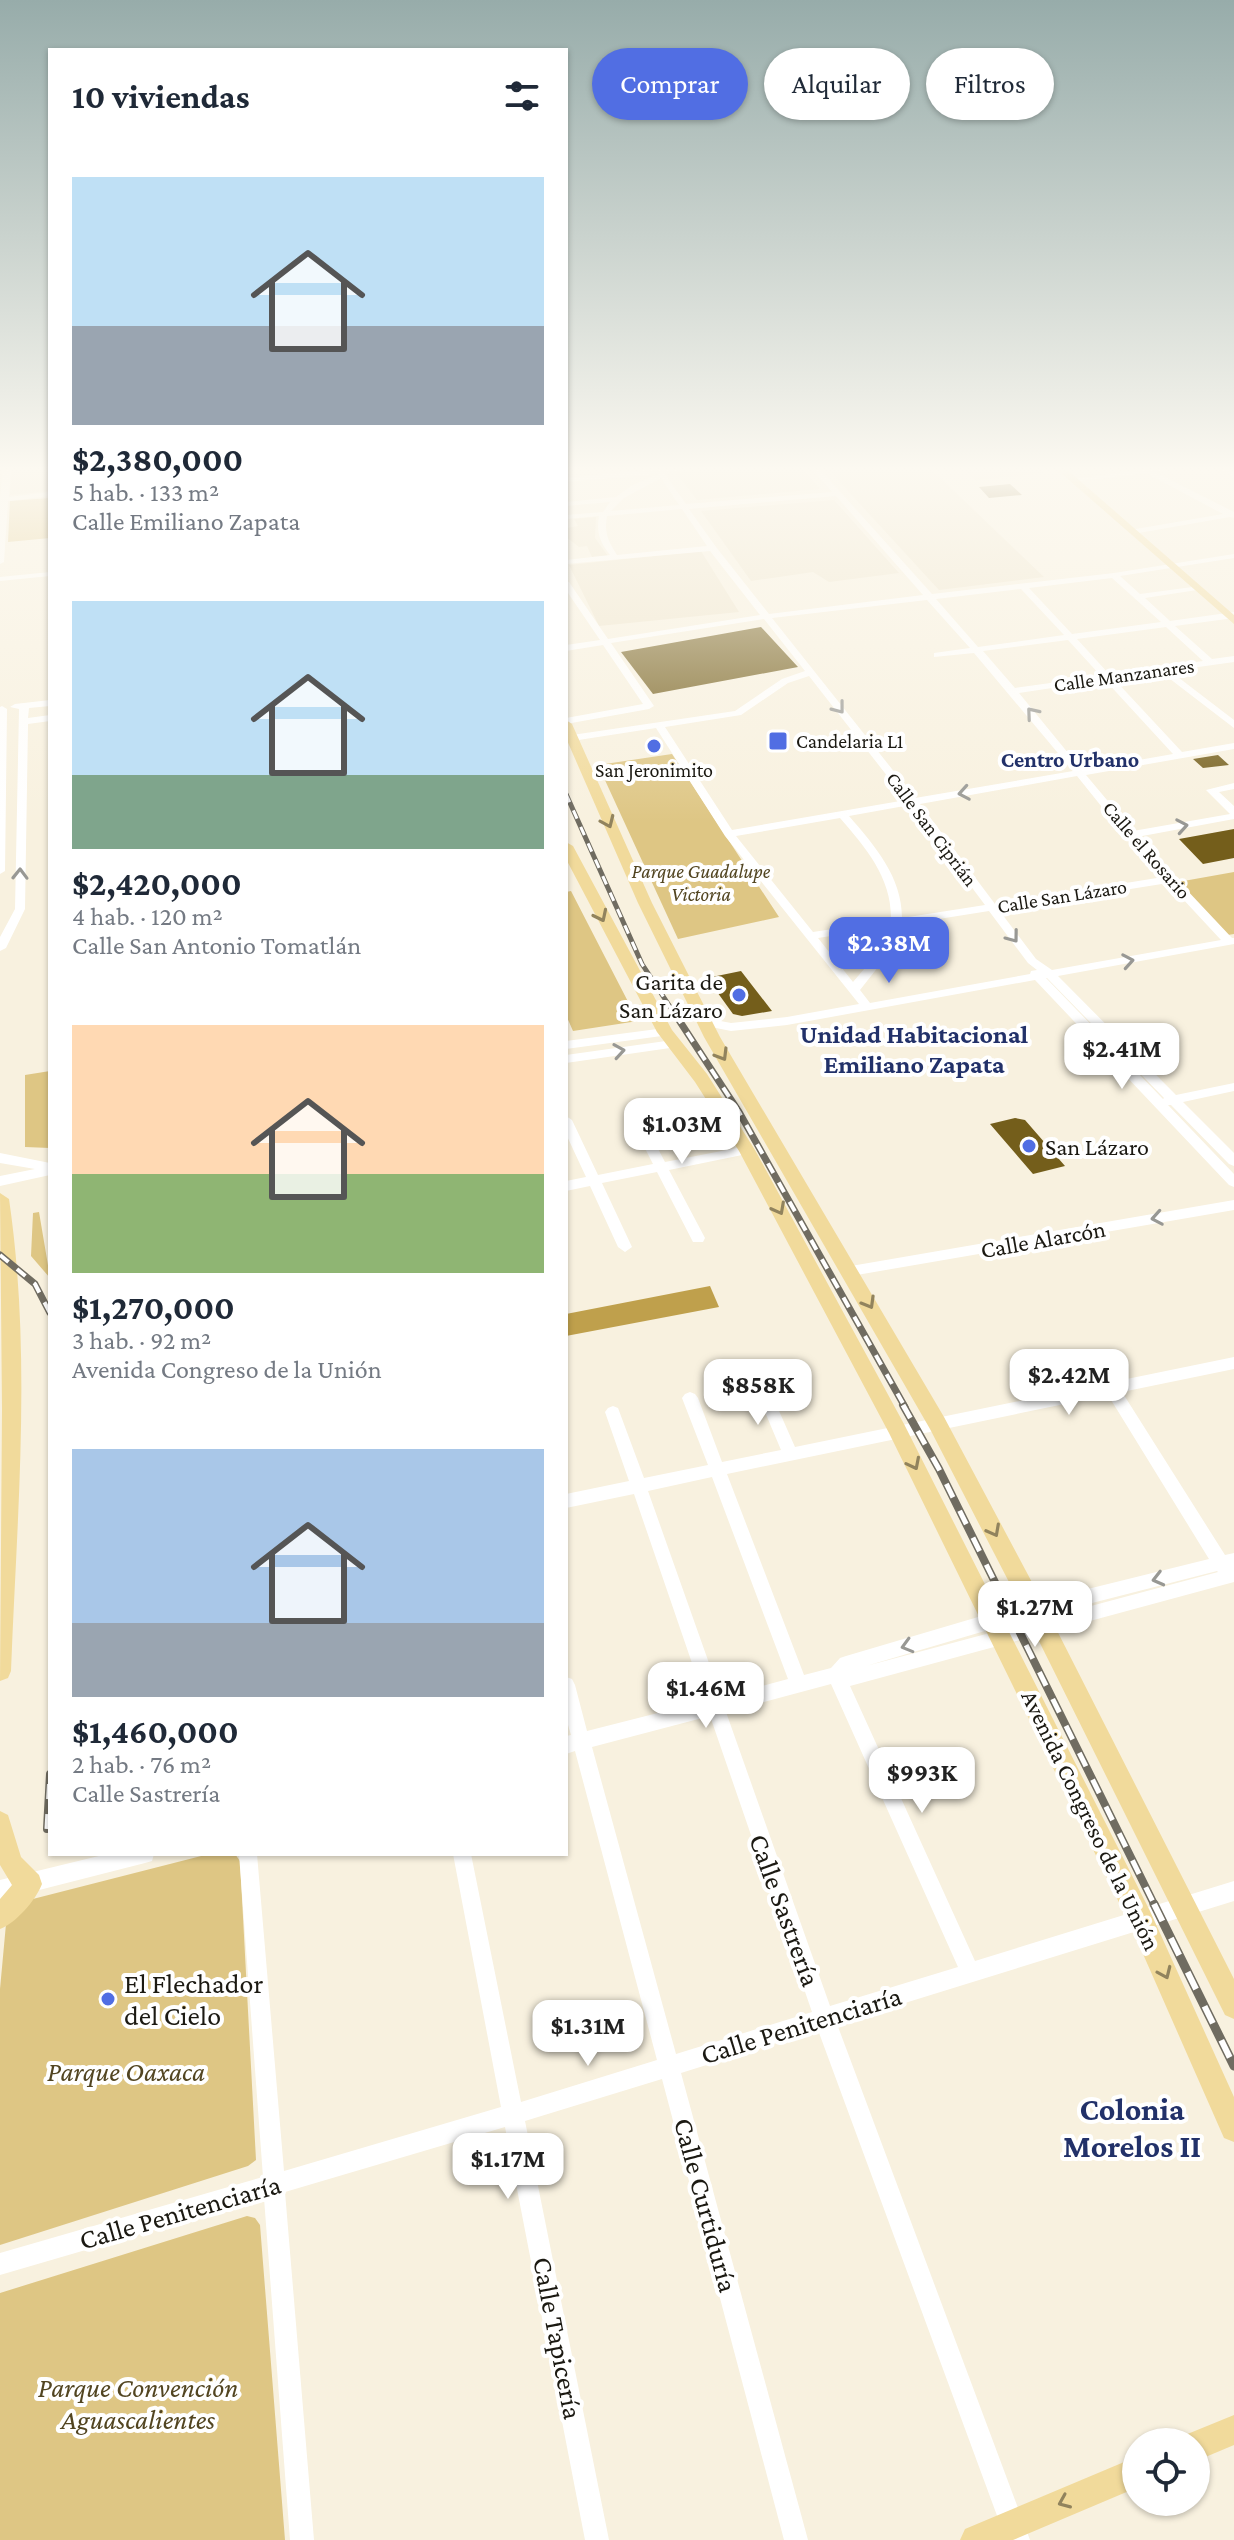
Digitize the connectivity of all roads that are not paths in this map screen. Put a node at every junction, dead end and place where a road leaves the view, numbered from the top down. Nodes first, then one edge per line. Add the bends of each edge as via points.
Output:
1 (1022, 585) edge
2 (742, 586) edge
3 (918, 586) edge
4 (1018, 586) edge
5 (1125, 586) edge
6 (1194, 586) edge
7 (568, 587) edge
8 (1197, 588) junction
9 (1138, 597) junction
10 (929, 598) junction
11 (768, 617) junction
12 (1232, 617) edge
13 (753, 618) junction
14 (1169, 625) junction
15 (1071, 637) junction
16 (603, 638) junction
17 (568, 645) edge
18 (568, 645) edge
19 (611, 649) junction
20 (977, 650) junction
21 (568, 655) edge
22 (937, 655) dead end
23 (1234, 659) edge
24 (1210, 662) junction
25 (1162, 669) junction
26 (811, 672) junction
27 (1108, 677) junction
28 (1013, 691) junction
29 (48, 703) edge
30 (24, 706) junction
31 (1, 709) edge
32 (48, 718) edge
33 (24, 722) junction
34 (659, 725) junction
35 (1234, 725) edge
36 (568, 728) edge
37 (1234, 746) edge
38 (1179, 755) junction
39 (1082, 772) junction
40 (1234, 786) edge
41 (913, 802) junction
42 (1234, 814) edge
43 (843, 815) junction
44 (729, 834) junction
45 (1130, 835) junction
46 (568, 850) edge
47 (0, 871) edge
48 (1171, 879) junction
49 (990, 907) junction
50 (897, 922) junction
51 (811, 936) junction
52 (1232, 941) edge
53 (0, 948) edge
54 (1032, 961) junction
55 (1051, 975) junction
56 (1036, 977) junction
57 (854, 990) junction
58 (867, 1007) junction
59 (705, 1022) junction
60 (669, 1038) junction
61 (568, 1045) edge
62 (568, 1059) edge
63 (1234, 1087) edge
64 (1174, 1099) junction
65 (1158, 1103) junction
66 (632, 1111) dead end
67 (568, 1124) edge
68 (747, 1150) junction
69 (0, 1158) edge
70 (1234, 1161) edge
71 (662, 1166) junction
72 (48, 1168) edge
73 (48, 1169) edge
74 (594, 1180) junction
75 (0, 1181) edge
76 (1234, 1182) edge
77 (568, 1186) edge
78 (0, 1199) edge
79 (1234, 1205) edge
80 (698, 1238) dead end
81 (625, 1247) dead end
82 (851, 1271) junction
83 (1234, 1363) edge
84 (761, 1386) dead end
85 (1111, 1388) junction
86 (690, 1398) dead end
87 (613, 1412) dead end
88 (937, 1423) junction
89 (897, 1430) junction
90 (790, 1453) junction
91 (717, 1469) junction
92 (638, 1486) junction
93 (568, 1501) edge
94 (1230, 1571) edge
95 (1039, 1617) junction
96 (999, 1628) junction
97 (0, 1671) edge
98 (836, 1675) junction
99 (799, 1684) junction
100 (568, 1702) edge
101 (713, 1707) junction
102 (573, 1743) edge
103 (0, 1823) edge
104 (137, 1856) edge
105 (248, 1856) edge
106 (462, 1856) edge
107 (30, 1884) junction
108 (0, 1890) edge
109 (1234, 1891) edge
110 (1186, 1906) junction
111 (0, 1917) edge
112 (1141, 1920) junction
113 (970, 1972) junction
114 (1234, 2006) edge
115 (824, 2018) junction
116 (669, 2067) junction
117 (515, 2114) junction
118 (1234, 2128) edge
119 (273, 2185) junction
120 (0, 2264) edge
121 (1234, 2430) edge
122 (1210, 2440) edge
123 (1122, 2479) edge
124 (1015, 2532) edge
125 (302, 2540) edge
126 (597, 2540) edge
127 (796, 2540) edge
128 (976, 2540) edge

1 - 15 street
2 - 11 street, Calle San Ciprián
3 - 10 street, Calle el Rosario
4 - 10 street
5 - 9 street
6 - 8 main road
7 - 16 street
8 - 9 street
8 - 12 main road
9 - 14 street
10 - 11 street
10 - 20 street, Calle el Rosario
11 - 13 street
11 - 26 street, Calle San Ciprián
12 - 14 street
13 - 16 street via 725,616
13 - 18 street
13 - 19 street
14 - 15 street
14 - 24 street
15 - 20 street
15 - 27 street
16 - 17 street
16 - 19 street
19 - 21 street
19 - 36 street via 649,706
20 - 22 street
20 - 28 street, Calle el Rosario
23 - 24 street, Calle Manzanares
24 - 25 street, Calle Manzanares
25 - 27 street, Calle Manzanares
25 - 35 street
26 - 34 street via 785,681 738,713
26 -> 41 street, Calle San Ciprián
27 - 28 street, Calle Manzanares
27 - 38 street
39 -> 28 street, Calle el Rosario
29 - 30 street
30 - 31 street
30 - 33 street
31 - 47 street
32 - 33 street
53 -> 33 street via 20,909
34 - 36 street
34 - 44 street
36 -> 59 main road, Avenida Congreso de la Unión via 645,903
37 - 38 street
38 - 39 street
39 -> 41 street
39 - 45 street, Calle el Rosario
40 - 42 street via 1211,790
41 - 43 street
41 - 49 street, Calle San Ciprián
45 -> 42 street
43 - 44 street
43 - 50 street via 884,866
44 - 51 street
45 - 48 street, Calle el Rosario
46 -> 60 main road, Avenida Congreso de la Unión
48 - 49 street, Calle San Lázaro
48 - 52 street, Calle el Rosario
49 - 50 street, Calle San Lázaro
49 -> 54 street, Calle San Ciprián
50 - 51 street, Calle San Lázaro
50 - 57 street via 880,960
51 - 57 street
55 -> 52 street
54 - 55 street, Calle San Ciprián
54 - 56 street, Calle San Ciprián
55 - 56 street
55 - 64 street, Calle San Ciprián
56 - 58 street
56 - 65 street
57 - 58 street
58 - 59 street via 731,1027
59 -> 82 main road, Avenida Congreso de la Unión
60 - 61 street
62 -> 60 street
60 - 68 main road, Avenida Congreso de la Unión
63 - 64 street
64 - 65 street
64 - 70 street, Calle San Ciprián
65 - 76 street
66 - 71 street
67 - 74 street
68 - 71 street
68 -> 89 main road, Avenida Congreso de la Unión
69 - 72 street
71 - 74 street
71 - 80 street
73 - 75 street
74 - 77 street
74 - 81 street
78 - 97 main road via 8,1255 12,1409
79 -> 82 street, Calle Alarcón
82 -> 88 main road, Avenida Congreso de la Unión
83 - 85 street
84 - 90 street
85 - 88 street
85 - 94 street
86 - 91 street
87 - 92 street, Calle Sastrería
88 - 89 street
88 -> 95 main road, Avenida Congreso de la Unión
89 - 90 street
89 -> 96 main road, Avenida Congreso de la Unión
90 - 91 street
91 - 92 street
91 - 99 street
92 - 93 street
92 - 101 street, Calle Sastrería
94 - 95 street
95 - 96 street
95 - 110 main road, Avenida Congreso de la Unión
96 - 98 street via 851,1678
96 - 112 main road, Avenida Congreso de la Unión
98 - 99 street
98 - 113 street
99 - 101 street
100 - 102 street, Calle Curtiduría
101 - 102 street
101 - 115 street, Calle Sastrería
102 - 116 street, Calle Curtiduría
103 - 107 main road via 13,1867
104 - 107 street
105 - 119 street
106 - 117 street, Calle Tapicería
107 - 108 street
107 - 111 main road
109 - 110 street, Calle Penitenciaría
110 - 112 street, Calle Penitenciaría
110 - 114 main road, Avenida Congreso de la Unión
112 - 113 street, Calle Penitenciaría
112 -> 118 main road, Avenida Congreso de la Unión
113 - 115 street, Calle Penitenciaría
115 - 116 street, Calle Penitenciaría
115 - 124 street, Calle Sastrería
116 - 117 street, Calle Penitenciaría
116 - 127 street, Calle Curtiduría
117 - 119 street, Calle Penitenciaría
117 - 126 street, Calle Tapicería
119 - 120 street, Calle Penitenciaría
119 - 125 street
121 - 122 main road
123 -> 124 main road
124 - 128 main road

